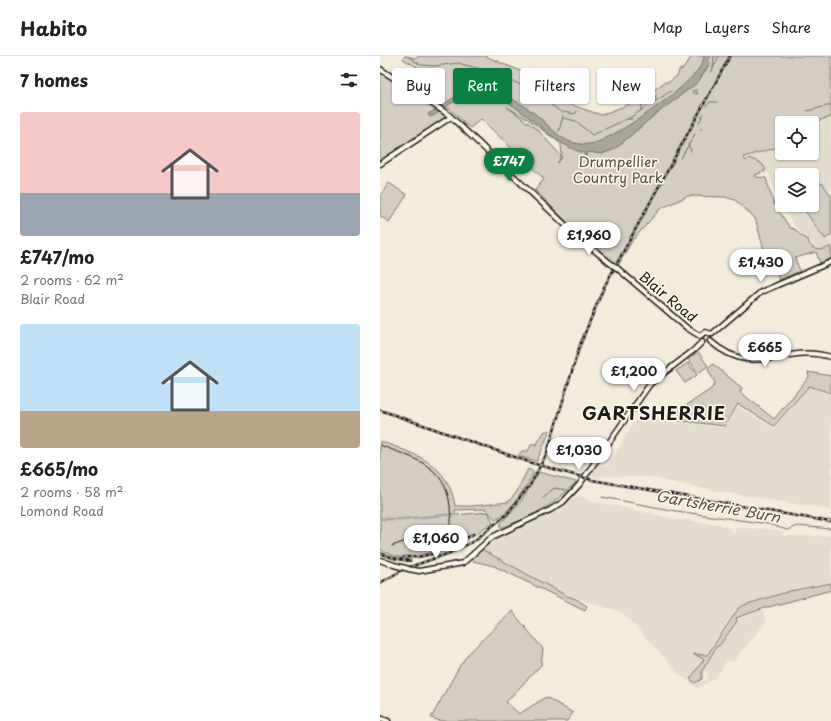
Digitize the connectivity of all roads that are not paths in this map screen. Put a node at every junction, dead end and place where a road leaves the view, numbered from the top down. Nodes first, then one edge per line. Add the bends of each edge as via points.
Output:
1 (380, 70) edge
2 (451, 116) junction
3 (380, 164) edge
4 (831, 262) edge
5 (712, 334) junction
6 (700, 336) junction
7 (710, 341) junction
8 (702, 342) junction
9 (831, 357) edge
10 (380, 560) edge
11 (380, 718) edge
12 (388, 721) edge

1 - 2 street, Blair Road
2 - 3 street
2 - 6 street, Blair Road, bridge via 578,237
4 - 5 street via 761,292
5 - 6 street, Blair Road via 705,332
5 - 7 street via 713,338
6 - 8 street, Blair Road
7 - 8 street, Blair Road
7 - 9 street via 726,352 752,361 802,353
8 - 10 street, bridge via 650,384 579,485 550,510 496,534 461,564 419,571
11 - 12 street

